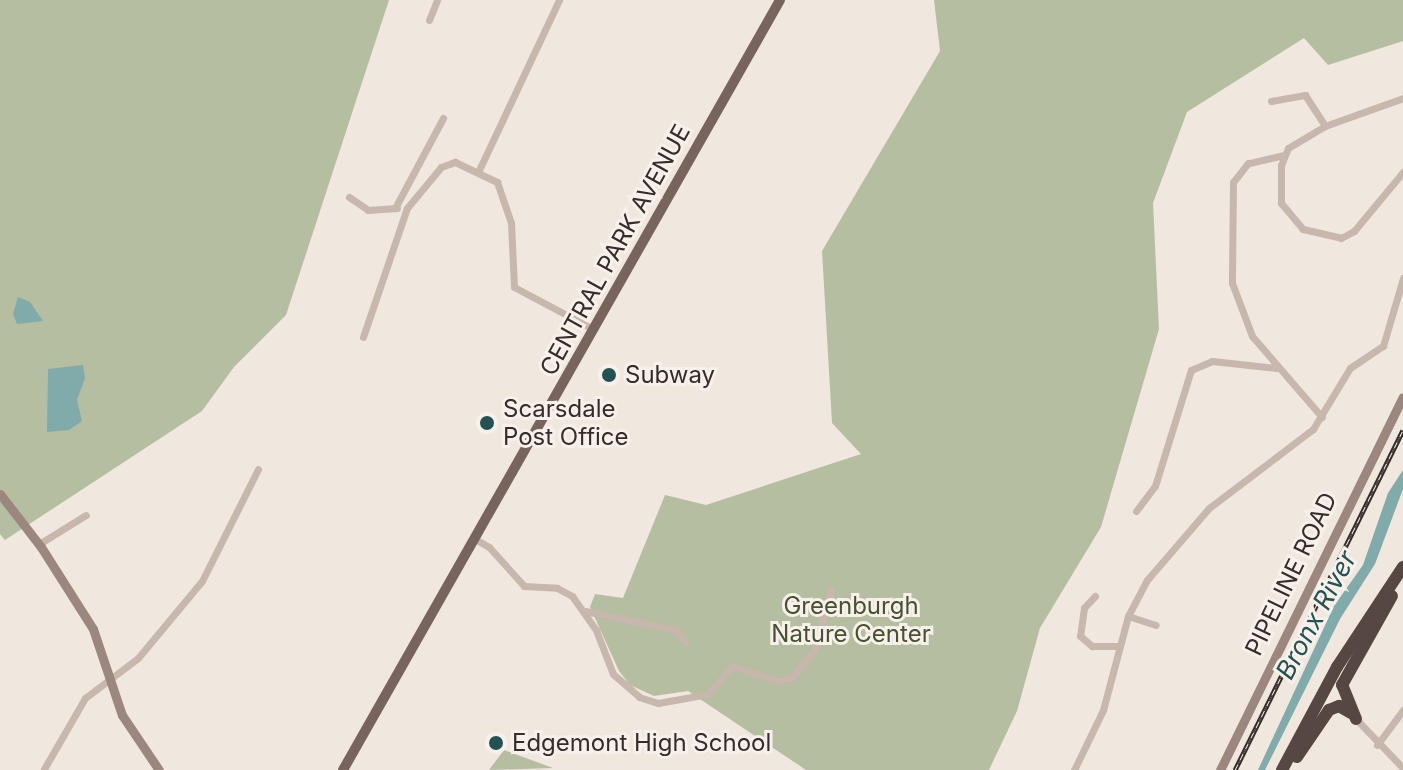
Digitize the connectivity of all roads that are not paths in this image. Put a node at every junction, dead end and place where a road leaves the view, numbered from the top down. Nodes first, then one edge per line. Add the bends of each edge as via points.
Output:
1 (437, 0) edge
2 (559, 0) edge
3 (780, 0) edge
4 (429, 20) dead end
5 (1403, 98) edge
6 (1271, 101) dead end
7 (443, 118) dead end
8 (1325, 126) junction
9 (1284, 155) junction
10 (479, 170) junction
11 (1403, 172) edge
12 (349, 197) dead end
13 (395, 208) junction
14 (407, 208) junction
15 (1403, 278) edge
16 (593, 329) junction
17 (363, 337) dead end
18 (1276, 368) junction
19 (1403, 397) edge
20 (1322, 417) junction
21 (258, 469) dead end
22 (0, 494) edge
23 (1136, 511) dead end
24 (86, 515) dead end
25 (475, 539) junction
26 (39, 544) junction
27 (1403, 567) edge
28 (1403, 580) edge
29 (831, 589) dead end
30 (1095, 596) dead end
31 (1392, 596) junction
32 (585, 611) junction
33 (1128, 616) junction
34 (1156, 625) dead end
35 (685, 642) dead end
36 (1120, 646) junction
37 (109, 677) junction
38 (1403, 710) edge
39 (1356, 719) junction
40 (1377, 745) junction
41 (1297, 757) junction
42 (1403, 768) edge
43 (44, 769) edge
44 (159, 770) edge
45 (343, 770) edge
46 (1074, 770) edge
47 (1220, 770) edge
48 (1282, 770) edge
49 (1290, 770) edge

1 - 4 street
2 - 10 street
3 - 16 main road, CENTRAL PARK AVENUE
5 - 8 street
6 - 8 street via 1305,95
7 - 13 street
8 - 9 street
9 - 11 street via 1279,192 1285,213 1303,229 1331,238 1354,231
9 - 18 street via 1244,166 1230,196 1233,291 1246,327
10 - 14 street via 455,162 444,165
10 - 16 street via 497,182 510,219 514,287
12 - 13 street via 368,210
13 - 14 street
14 - 17 street
15 - 20 street via 1383,346 1350,368
16 - 25 main road, CENTRAL PARK AVENUE
18 - 20 street
18 - 23 street via 1212,361 1191,370 1155,486
19 - 47 street, PIPELINE ROAD
20 - 33 street via 1308,435 1197,520 1147,580
21 - 37 street via 202,581 138,658
22 - 26 street
24 - 26 street
25 - 32 street via 524,586 557,588
25 - 45 main road, CENTRAL PARK AVENUE
26 - 37 street via 93,629
27 - 48 highway via 1343,657
28 - 31 highway
29 - 32 street via 814,651 791,678 778,681 732,666 708,694 658,703 639,697 613,674
30 - 36 street via 1084,608 1080,636 1092,646
31 - 39 highway via 1342,685
31 - 41 highway
32 - 35 street via 667,628
33 - 34 street
33 - 36 street
36 - 46 street via 1103,710
37 - 43 street via 85,698
37 - 44 street via 135,741
38 - 40 street
39 - 40 street
39 - 41 highway via 1344,708 1329,710
40 - 42 street
41 - 49 highway

